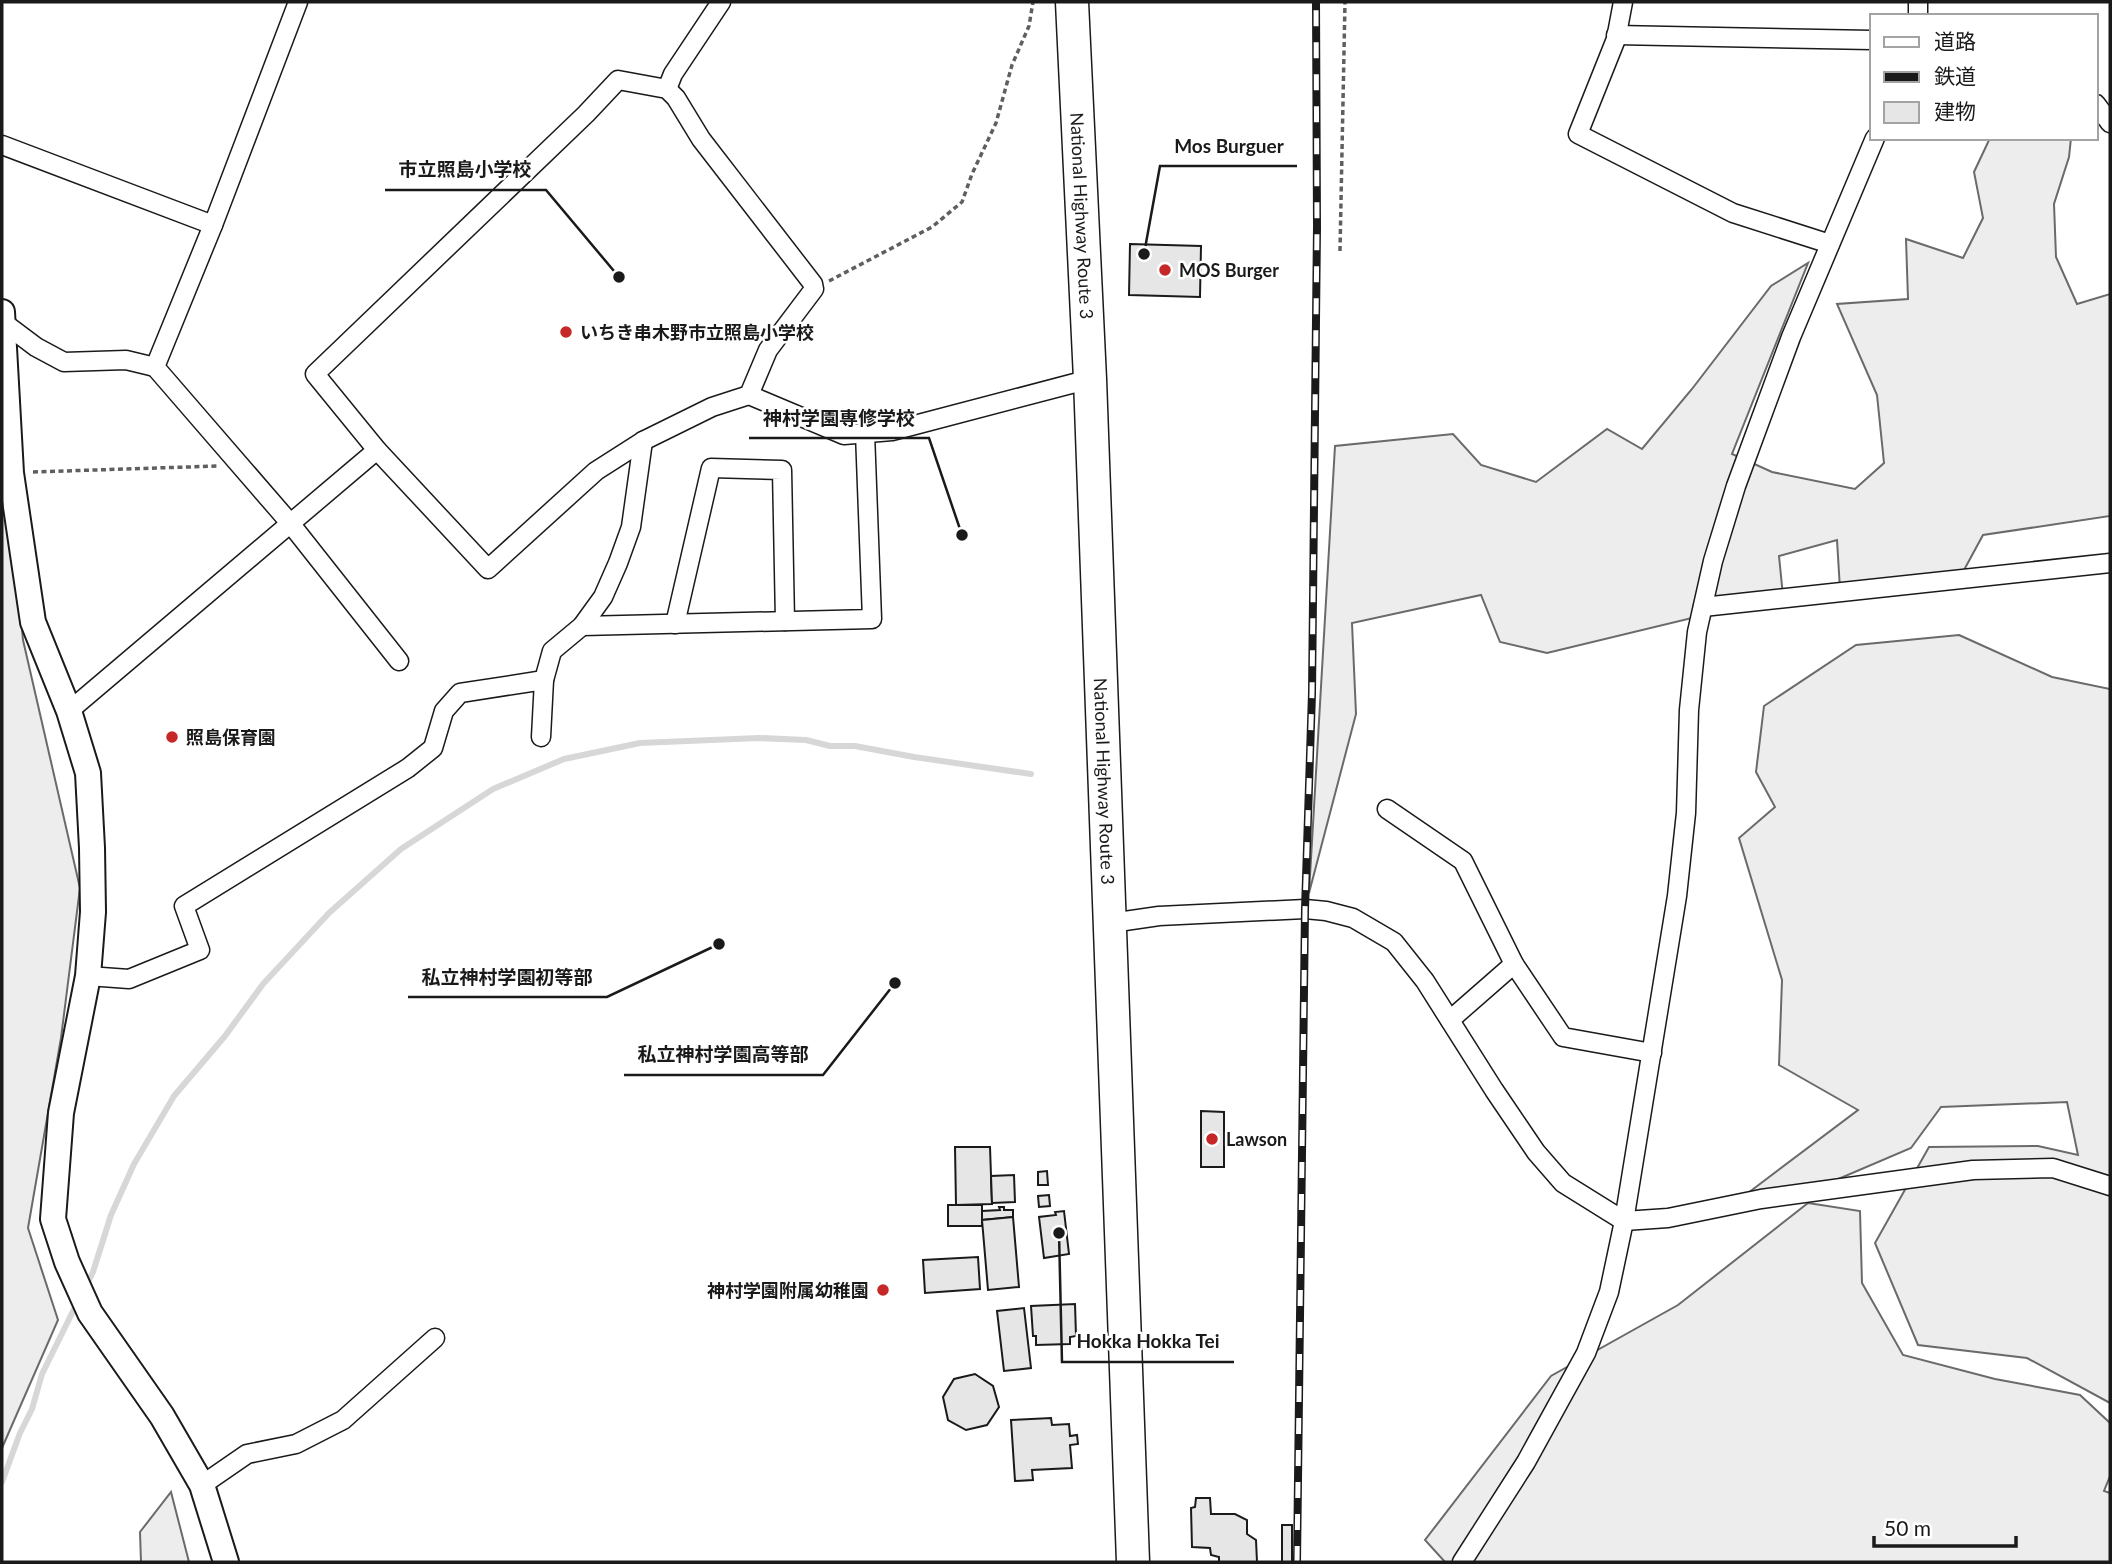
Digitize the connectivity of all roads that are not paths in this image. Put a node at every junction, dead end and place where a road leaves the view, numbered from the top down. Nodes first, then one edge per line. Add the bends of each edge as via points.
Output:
1 (298, 2) edge
2 (721, 2) edge
3 (1072, 2) edge
4 (1623, 2) edge
5 (1616, 35) junction
6 (1870, 40) edge
7 (667, 89) junction
8 (2098, 107) edge
9 (2110, 123) edge
10 (1874, 140) edge
11 (2, 145) edge
12 (213, 225) junction
13 (1830, 244) junction
14 (3, 318) edge
15 (155, 367) junction
16 (1090, 379) junction
17 (749, 395) junction
18 (5, 433) edge
19 (865, 433) junction
20 (643, 441) junction
21 (377, 450) junction
22 (290, 523) junction
23 (2110, 563) edge
24 (1703, 607) junction
25 (785, 621) junction
26 (676, 624) junction
27 (582, 626) junction
28 (399, 661) dead end
29 (544, 680) junction
30 (69, 712) junction
31 (541, 737) dead end
32 (1387, 809) dead end
33 (1111, 923) junction
34 (1514, 964) junction
35 (88, 976) junction
36 (1450, 1020) junction
37 (1652, 1053) junction
38 (2110, 1186) edge
39 (1624, 1221) junction
40 (435, 1338) dead end
41 (202, 1485) junction
42 (226, 1562) edge
43 (1133, 1562) edge
44 (1462, 1562) edge

1 - 12 street
2 - 7 street
3 - 16 highway, National Highway Route 3
4 - 5 street
5 - 6 street
5 - 13 street via 1578,134 1733,213
7 - 17 street via 813,284 814,289 768,350
7 - 21 street via 618,80 315,374
8 - 9 street
10 - 13 street
11 - 12 street
12 - 15 street
13 - 24 street via 1736,486
14 - 15 street via 36,347 64,362 127,360
14 - 18 street
15 - 22 street
16 - 19 street via 892,431
16 - 33 highway, National Highway Route 3
17 - 19 street via 844,435
17 - 20 street via 712,407
18 - 30 street via 33,622
19 - 25 street via 872,619
20 - 21 street via 596,471 488,569
20 - 27 street via 631,527 603,597
21 - 22 street
22 - 28 street
22 - 30 street
23 - 24 street
24 - 37 street via 1689,710 1686,813 1677,896
25 - 26 street
25 - 26 street via 782,470 711,468
26 - 27 street
27 - 29 street via 552,651
29 - 31 street
29 - 35 street via 460,693 444,711 433,748 408,768 184,906 200,950 129,979
30 - 35 street via 88,773 93,912
32 - 34 street via 1463,861
33 - 36 street via 1159,916 1305,909 1353,918 1394,942
33 - 43 highway, National Highway Route 3
34 - 36 street
34 - 37 street via 1563,1037
35 - 41 street via 61,1113 53,1219 90,1313 162,1416
36 - 39 street via 1529,1141 1563,1184
37 - 39 street
38 - 39 street via 2053,1168 1973,1170
39 - 44 street via 1609,1292 1586,1353 1526,1462
40 - 41 street via 343,1420 296,1444 247,1454
41 - 42 street

